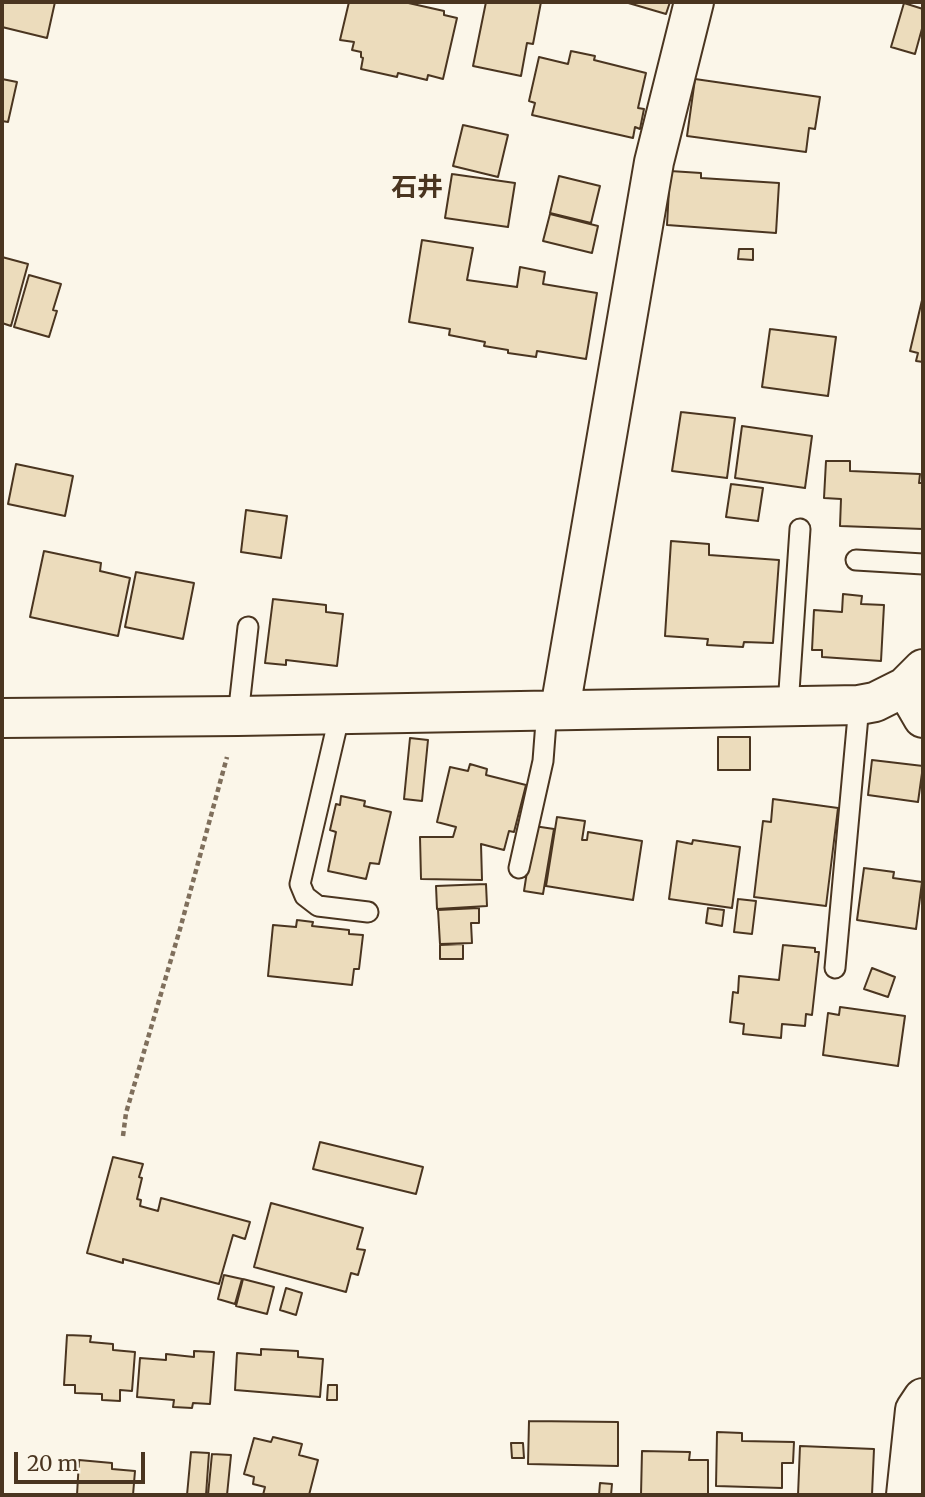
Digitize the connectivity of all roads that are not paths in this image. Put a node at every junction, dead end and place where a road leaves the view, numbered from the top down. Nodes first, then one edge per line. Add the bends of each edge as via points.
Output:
1 (694, 2) edge
2 (800, 529) dead end
3 (856, 560) dead end
4 (923, 564) edge
5 (248, 627) dead end
6 (917, 691) edge
7 (859, 705) junction
8 (788, 706) junction
9 (553, 709) junction
10 (340, 713) junction
11 (238, 716) junction
12 (2, 718) edge
13 (519, 868) dead end
14 (368, 912) dead end
15 (835, 968) dead end
16 (923, 1398) edge
17 (906, 1495) edge

1 - 9 street via 654,162
2 - 8 lane
3 - 4 lane
5 - 11 lane
6 - 7 street
7 - 8 street
7 - 15 lane
8 - 9 street
9 - 10 street
9 - 13 lane
10 - 11 street
10 - 14 lane via 300,884 305,896 318,906
11 - 12 street
16 - 17 street via 915,1410

